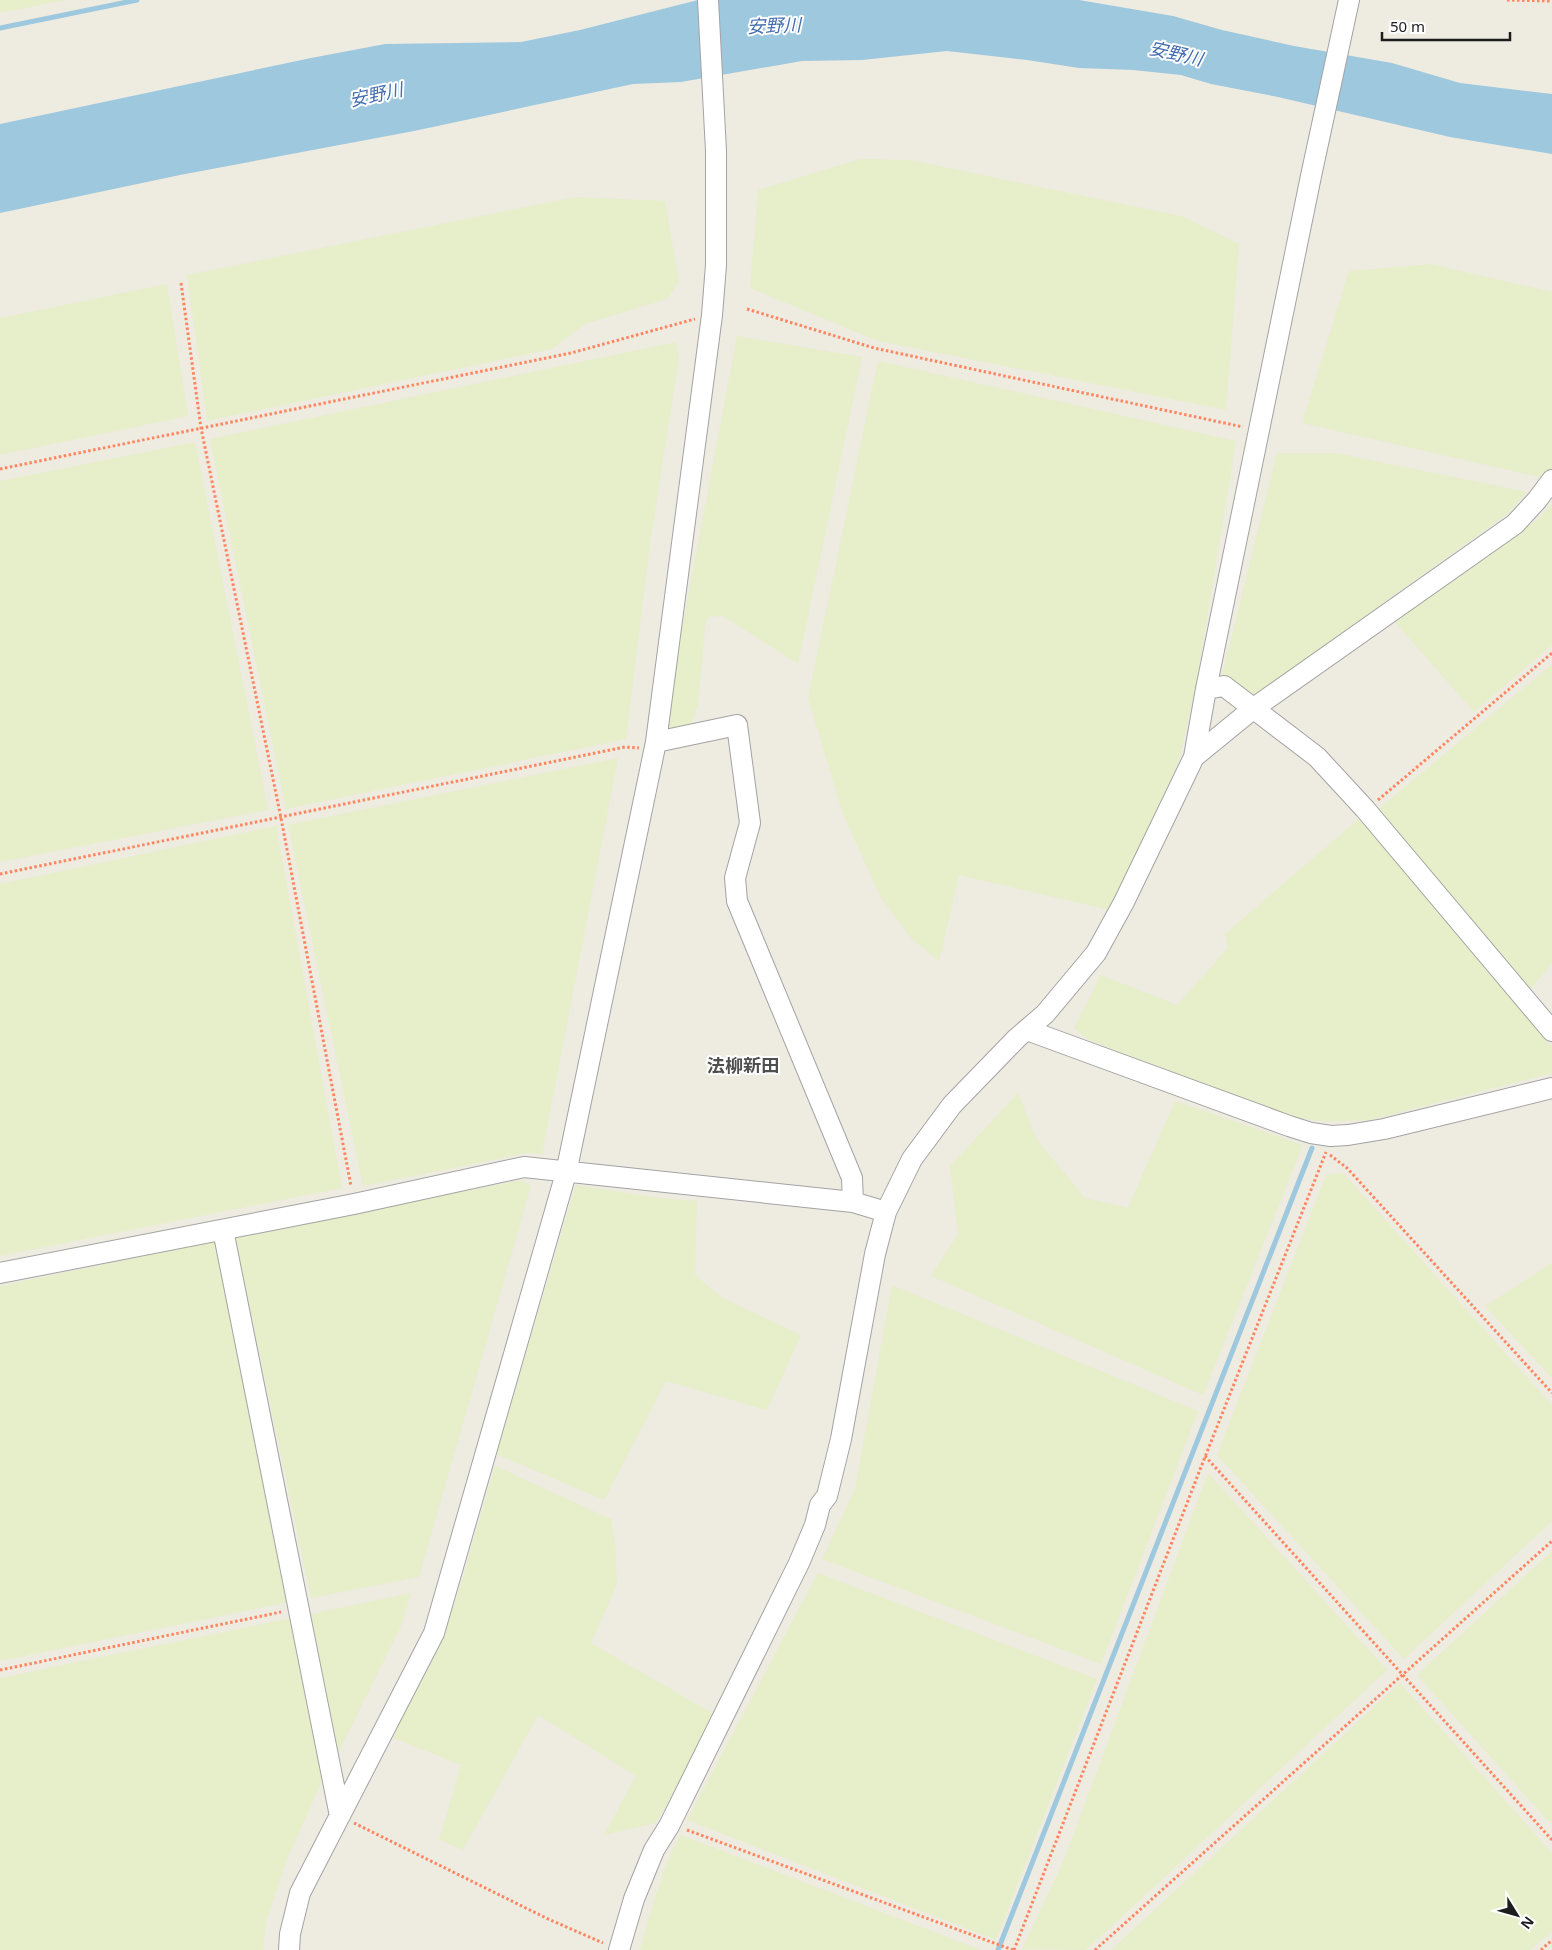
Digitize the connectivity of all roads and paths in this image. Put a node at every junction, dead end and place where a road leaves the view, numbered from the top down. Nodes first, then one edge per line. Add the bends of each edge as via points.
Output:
1 (708, 0) edge
2 (1507, 0) edge
3 (1552, 1) edge
4 (1349, 2) edge
5 (181, 283) dead end
6 (747, 309) dead end
7 (712, 315) junction
8 (201, 428) junction
9 (1259, 430) junction
10 (0, 469) edge
11 (1552, 480) edge
12 (1552, 653) edge
13 (1206, 689) junction
14 (1254, 708) junction
15 (655, 746) junction
16 (1194, 757) junction
17 (1365, 808) junction
18 (281, 818) junction
19 (0, 874) edge
20 (1027, 1030) junction
21 (1552, 1031) edge
22 (1552, 1088) edge
23 (566, 1173) junction
24 (852, 1202) junction
25 (354, 1204) junction
26 (886, 1212) junction
27 (223, 1230) junction
28 (0, 1273) edge
29 (1552, 1393) edge
30 (1205, 1456) junction
31 (1552, 1541) edge
32 (300, 1608) junction
33 (0, 1670) edge
34 (1402, 1675) junction
35 (340, 1816) junction
36 (669, 1826) junction
37 (1552, 1840) edge
38 (1552, 1940) edge
39 (290, 1950) edge
40 (619, 1950) edge
41 (1014, 1950) edge
42 (1095, 1950) edge
43 (1541, 1950) edge

1 - 7 street via 715,136 716,264
2 - 3 path
4 - 9 street
5 - 8 path
6 - 9 path via 874,348
7 - 8 path via 571,353
7 - 15 street
8 - 10 path
8 - 18 path
9 - 13 street
11 - 14 street via 1515,524
12 - 17 path via 1389,792
13 - 14 street via 1224,686
13 - 16 street
14 - 16 street
14 - 17 street via 1317,757
15 - 18 path via 625,747
15 - 23 street
15 - 24 street via 737,725 750,824 735,878 737,901 852,1178
16 - 20 street via 1096,953 1045,1014
17 - 21 street
18 - 19 path
18 - 25 path
20 - 22 street via 1311,1134 1331,1136 1384,1129
20 - 26 street via 952,1106 912,1159
23 - 24 street
23 - 25 street via 524,1167
23 - 35 street via 434,1633
24 - 26 street
25 - 27 street
26 - 36 street via 827,1496 820,1505 799,1563
27 - 28 street
27 - 32 street
29 - 30 path via 1347,1168 1326,1151
30 - 34 path
30 - 41 path
31 - 34 path
32 - 33 path
32 - 35 street
34 - 37 path
34 - 42 path
35 - 39 street via 300,1893 290,1934
35 - 40 path via 546,1918
36 - 40 street via 654,1850 634,1899
36 - 41 path
38 - 43 path

